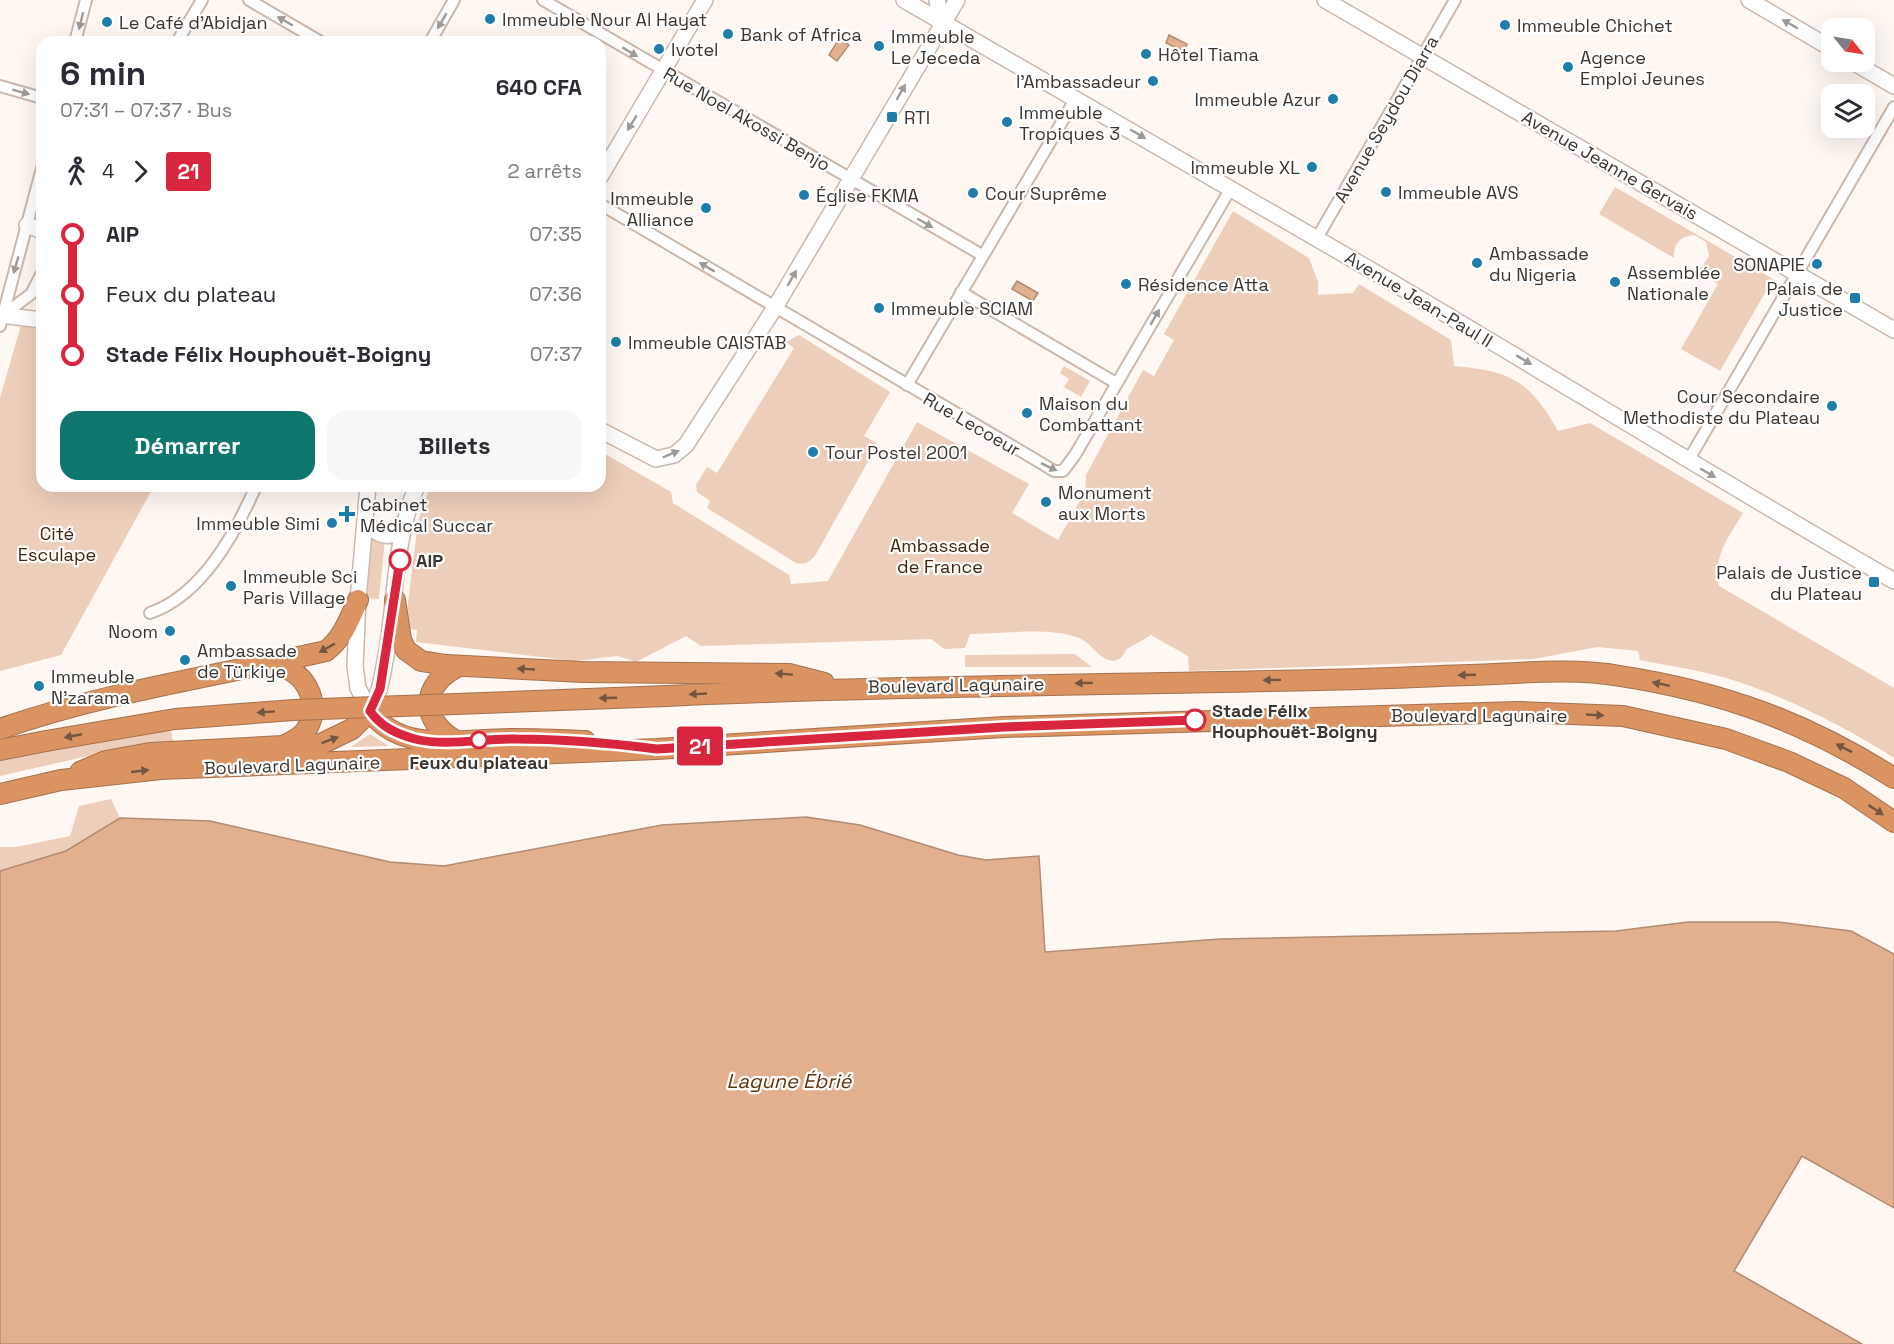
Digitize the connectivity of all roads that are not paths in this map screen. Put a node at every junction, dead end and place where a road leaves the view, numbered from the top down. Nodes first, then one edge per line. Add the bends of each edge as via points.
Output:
1 (86, 0) edge
2 (202, 0) edge
3 (249, 0) edge
4 (454, 0) edge
5 (543, 0) edge
6 (705, 0) edge
7 (904, 0) edge
8 (937, 0) edge
9 (957, 0) edge
10 (1325, 0) edge
11 (1455, 0) edge
12 (1749, 0) edge
13 (941, 22) junction
14 (77, 36) edge
15 (181, 36) edge
16 (311, 36) edge
17 (433, 36) edge
18 (603, 36) edge
19 (606, 38) edge
20 (1821, 43) edge
21 (1422, 58) junction
22 (663, 72) junction
23 (1870, 72) edge
24 (0, 86) edge
25 (1894, 86) edge
26 (36, 96) edge
27 (1076, 98) junction
28 (1894, 107) edge
29 (606, 167) edge
30 (850, 179) junction
31 (1231, 188) junction
32 (36, 191) edge
33 (606, 208) edge
34 (27, 225) junction
35 (36, 229) edge
36 (1317, 238) junction
37 (982, 255) junction
38 (1796, 274) junction
39 (36, 284) edge
40 (961, 291) junction
41 (774, 309) junction
42 (1, 319) edge
43 (36, 320) edge
44 (1894, 330) edge
45 (1116, 383) junction
46 (907, 385) junction
47 (606, 432) edge
48 (1688, 461) junction
49 (253, 492) edge
50 (367, 492) edge
51 (415, 492) edge
52 (365, 519) junction
53 (403, 526) junction
54 (1894, 581) edge
55 (358, 600) junction
56 (395, 600) junction
57 (150, 614) dead end
58 (459, 666) junction
59 (251, 668) junction
60 (841, 688) junction
61 (370, 711) junction
62 (0, 729) edge
63 (456, 741) junction
64 (281, 747) junction
65 (657, 749) junction
66 (0, 750) edge
67 (1894, 778) edge
68 (61, 780) junction
69 (0, 794) edge
70 (1894, 822) edge

1 -> 14 street
2 - 15 street
16 -> 3 street
4 -> 17 street
5 -> 18 street, Rue Noel Akossi Benjo
6 - 22 street
7 - 13 street, Avenue Jean-Paul II
8 - 13 street
9 - 13 street
10 - 21 street, Avenue Jeanne Gervais
11 - 21 street, Avenue Seydou Diarra
20 -> 12 street
13 - 27 street, Avenue Jean-Paul II
30 -> 13 street
19 -> 22 street, Rue Noel Akossi Benjo
21 - 36 street, Avenue Seydou Diarra
21 - 38 street, Avenue Jeanne Gervais
22 -> 29 street
22 - 30 street, Rue Noel Akossi Benjo
23 - 25 street
24 -> 26 street
27 -> 31 street, Avenue Jean-Paul II
27 - 37 street
28 - 38 street
30 -> 37 street, Rue Noel Akossi Benjo
41 -> 30 street
31 - 36 street, Avenue Jean-Paul II
45 -> 31 street, Rue Lecoeur
32 - 34 street
41 -> 33 street, Rue Lecoeur
34 - 35 street
34 -> 42 street
36 -> 48 street, Avenue Jean-Paul II
37 - 40 street
38 - 44 street, Avenue Jeanne Gervais
38 - 48 street
39 - 42 street via 31,294
40 - 45 street
40 - 46 street
41 - 46 street, Rue Lecoeur
47 -> 41 street via 656,459 674,455 699,428
42 - 43 street
46 -> 45 street, Rue Lecoeur via 1054,471 1063,471
48 -> 54 street, Avenue Jean-Paul II
49 - 57 street via 231,536 206,570 186,592
50 - 52 street
51 - 53 street
52 - 53 street via 383,536 393,535
52 - 55 street
53 - 56 street
55 -> 59 highway via 344,632 326,651
55 - 61 street via 356,678
56 - 58 highway via 406,650 421,661
56 - 61 street via 380,689
60 -> 58 highway via 789,674
58 - 63 highway via 436,681 430,705 436,726
59 - 62 highway via 144,690
59 - 64 highway via 283,666 299,676 311,695 312,714 307,729
60 -> 66 highway, Boulevard Lagunaire, bridge via 294,710 175,719
67 -> 60 highway, Boulevard Lagunaire via 1852,752 1768,712 1723,697 1618,675 1556,671 1320,680
61 - 63 highway via 377,721 402,735 418,740
64 -> 61 highway via 321,744 338,738
63 - 65 highway via 514,738
64 - 68 highway via 130,755 106,760
68 -> 65 highway, Boulevard Lagunaire via 161,769
65 -> 70 highway, Boulevard Lagunaire via 1125,722 1518,712 1623,716 1726,739 1789,762 1844,788
68 - 69 highway, Boulevard Lagunaire

